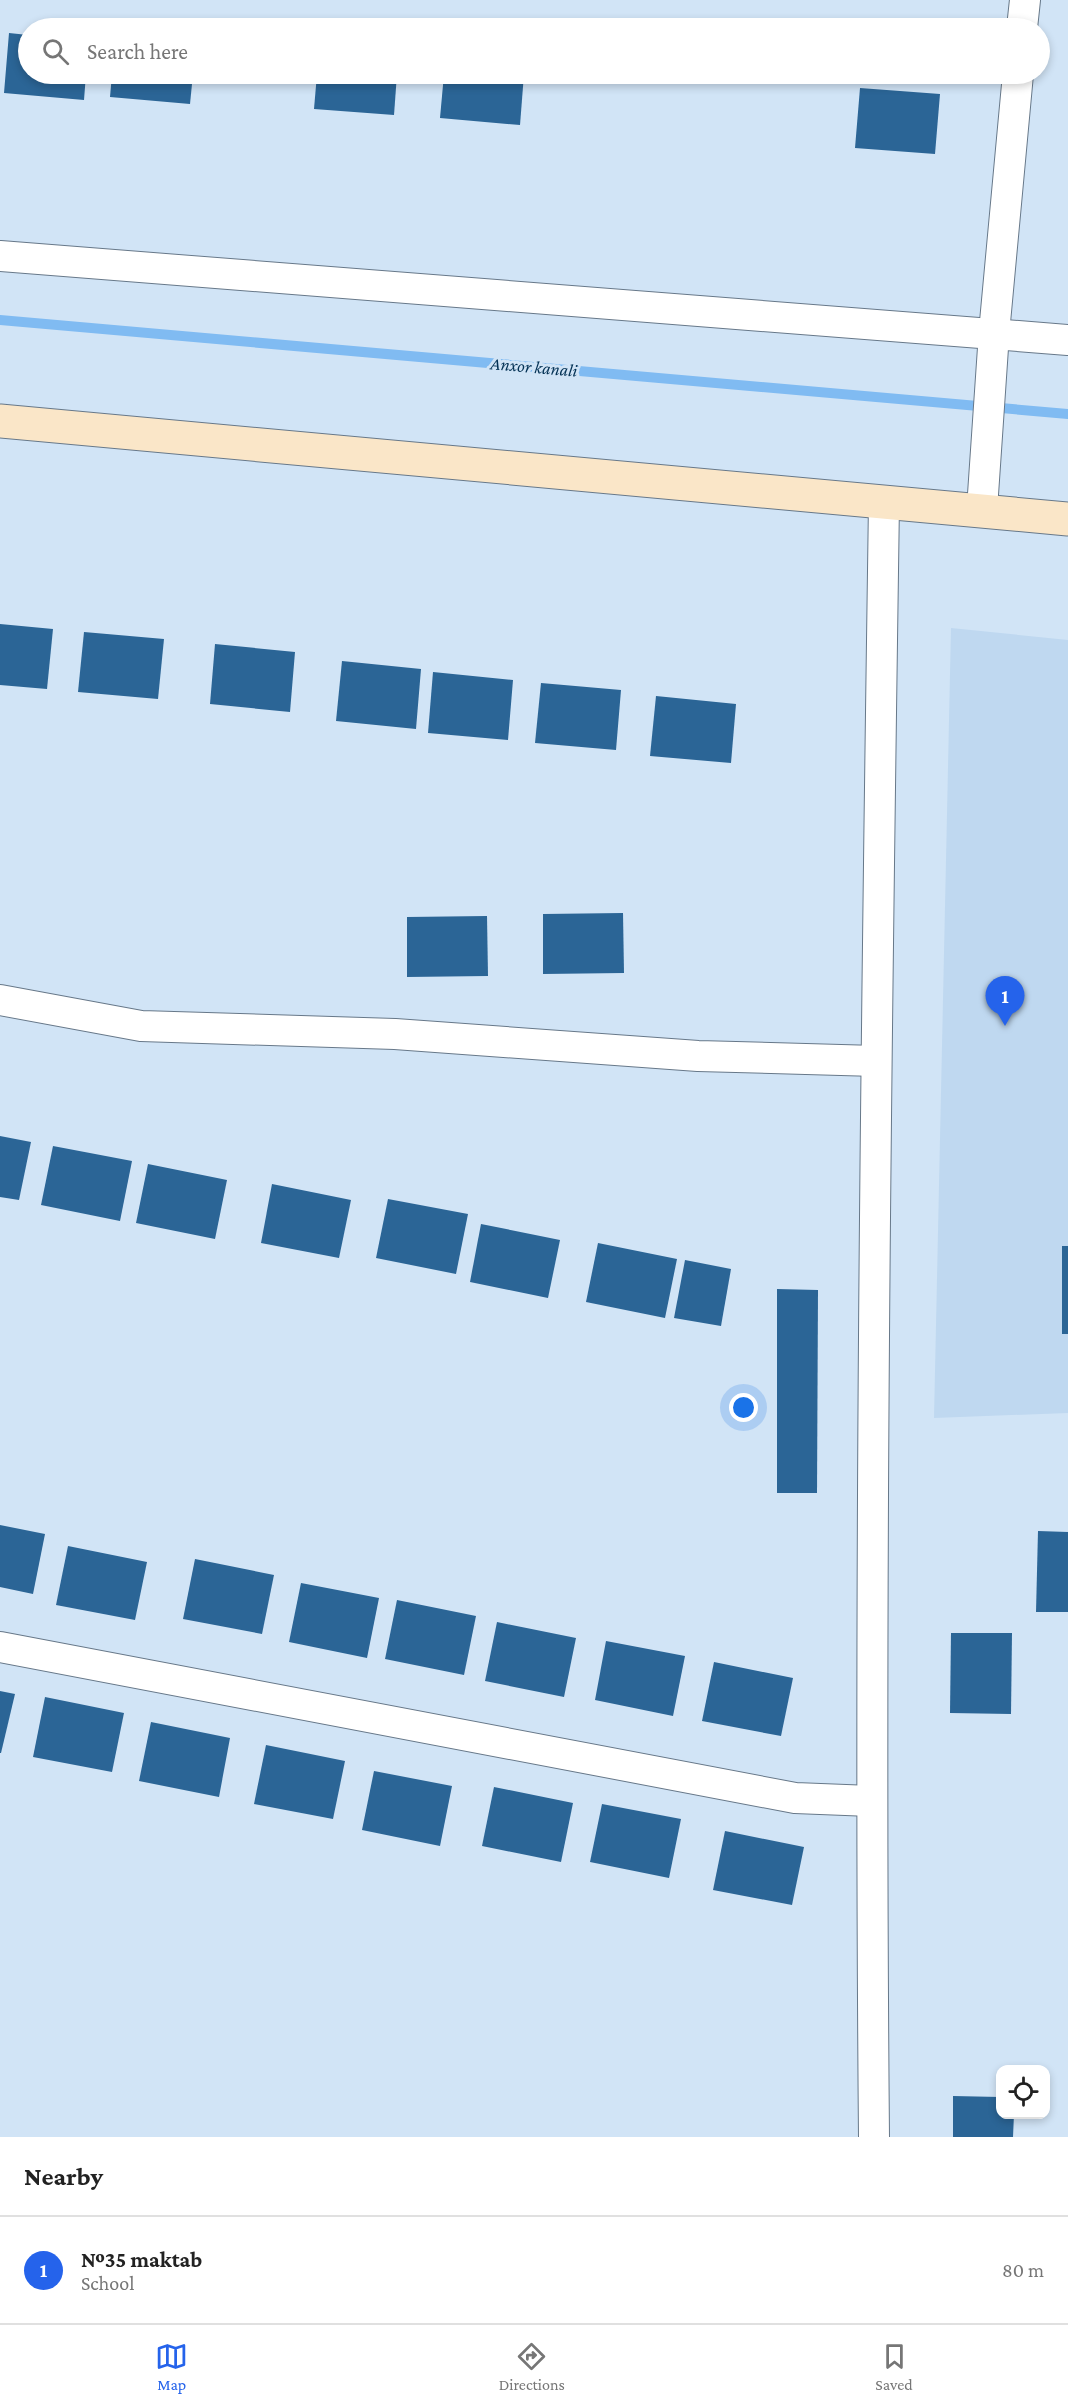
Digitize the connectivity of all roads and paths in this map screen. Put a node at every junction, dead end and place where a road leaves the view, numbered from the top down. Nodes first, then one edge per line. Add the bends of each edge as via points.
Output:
1 (1025, 0) edge
2 (1023, 18) edge
3 (1017, 84) edge
4 (0, 256) edge
5 (994, 333) junction
6 (1068, 340) edge
7 (0, 421) edge
8 (884, 502) junction
9 (982, 510) junction
10 (1068, 519) edge
11 (0, 1000) edge
12 (876, 1061) junction
13 (0, 1647) edge
14 (871, 1801) junction
15 (874, 2137) edge

1 - 2 street
3 - 5 street
4 - 5 street
5 - 6 street
5 - 9 street
7 - 8 street
8 - 9 street
8 - 12 street
9 - 10 street
11 - 12 street via 141,1026 395,1034 698,1056
12 - 14 street
13 - 14 street via 795,1798
14 - 15 street

